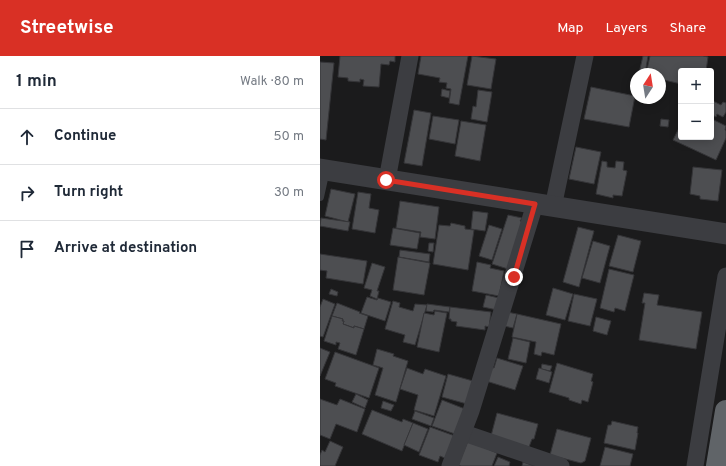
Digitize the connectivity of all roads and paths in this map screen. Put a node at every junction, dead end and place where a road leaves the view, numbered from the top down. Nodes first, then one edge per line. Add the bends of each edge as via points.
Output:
1 (410, 56) edge
2 (585, 56) edge
3 (323, 169) edge
4 (386, 180) junction
5 (320, 197) edge
6 (544, 205) junction
7 (726, 234) edge
8 (726, 276) edge
9 (726, 411) edge
10 (464, 433) junction
11 (450, 466) edge
12 (561, 466) edge
13 (695, 466) edge
14 (717, 466) edge

1 - 4 street
2 - 6 street
3 - 4 street
3 - 5 lane
4 - 6 street
6 - 7 street
6 - 10 street via 511,284
8 - 13 street
9 - 14 highway
10 - 11 street
10 - 12 street

